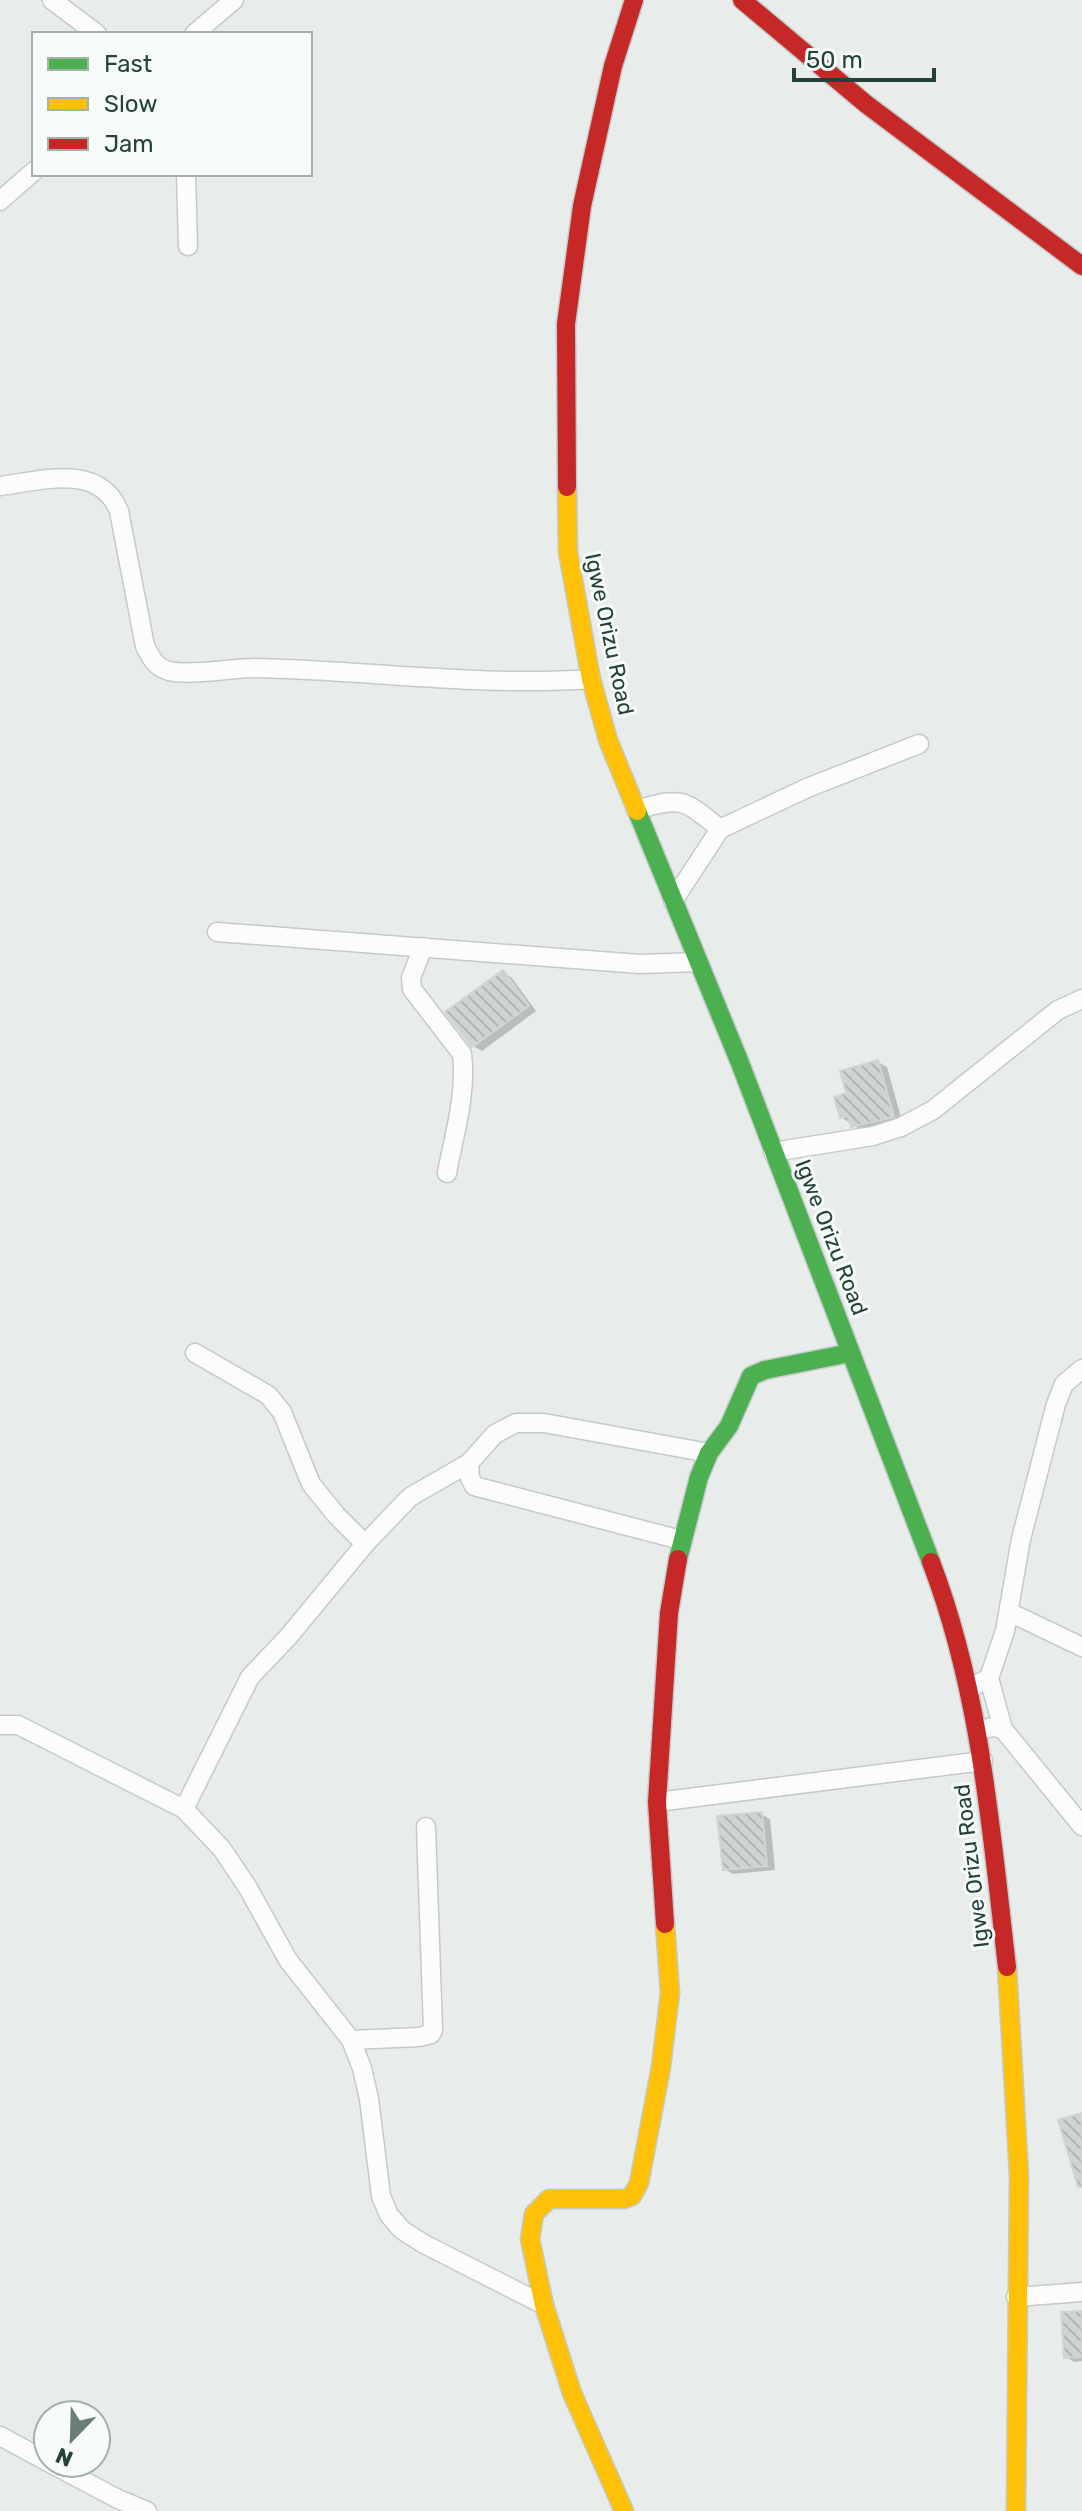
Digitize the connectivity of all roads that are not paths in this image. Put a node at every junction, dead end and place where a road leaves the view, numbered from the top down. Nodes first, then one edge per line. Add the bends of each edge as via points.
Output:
1 (52, 0) edge
2 (234, 0) edge
3 (634, 0) edge
4 (742, 0) edge
5 (94, 32) edge
6 (196, 32) edge
7 (32, 173) edge
8 (186, 176) edge
9 (0, 201) edge
10 (188, 246) dead end
11 (1082, 266) edge
12 (0, 486) edge
13 (591, 679) junction
14 (919, 744) dead end
15 (636, 810) junction
16 (720, 829) junction
17 (673, 901) junction
18 (217, 932) dead end
19 (423, 947) junction
20 (698, 962) junction
21 (1082, 999) edge
22 (773, 1152) junction
23 (447, 1173) dead end
24 (195, 1353) dead end
25 (850, 1353) junction
26 (1082, 1369) edge
27 (709, 1453) junction
28 (469, 1463) junction
29 (681, 1540) junction
30 (365, 1544) junction
31 (1009, 1612) junction
32 (1082, 1647) edge
33 (989, 1678) junction
34 (970, 1688) junction
35 (0, 1725) edge
36 (1003, 1729) junction
37 (977, 1730) junction
38 (983, 1761) junction
39 (657, 1802) junction
40 (184, 1809) junction
41 (1082, 1826) edge
42 (426, 1827) dead end
43 (351, 2040) junction
44 (1082, 2292) edge
45 (1016, 2297) junction
46 (544, 2305) junction
47 (0, 2436) edge
48 (32, 2453) edge
49 (81, 2479) edge
50 (147, 2511) edge
51 (624, 2511) edge
52 (1016, 2511) edge

1 - 5 street
2 - 6 street
3 - 13 main road, Igwe Orizu Road via 613,66 582,206 566,324 568,552
4 - 11 main road via 867,107
7 - 9 street
8 - 10 street
12 - 13 street via 68,477 94,483 113,495 145,646 152,662 167,670 253,668 538,683
13 - 15 main road, Igwe Orizu Road
14 - 16 street
15 - 16 street via 673,800 696,809
15 - 17 main road, Igwe Orizu Road
16 - 17 street
17 - 20 main road, Igwe Orizu Road
18 - 19 street
19 - 20 street via 640,964
19 - 23 street via 412,989 462,1054 464,1067
20 - 22 main road, Igwe Orizu Road
21 - 22 street via 1058,1010 933,1110 901,1127
22 - 25 main road, Igwe Orizu Road
24 - 30 street via 268,1395 282,1412 311,1484
25 - 27 main road via 751,1376 729,1426
25 - 34 main road, Igwe Orizu Road via 945,1599
26 - 31 street via 1064,1384 1056,1404 1024,1526
27 - 28 street via 580,1428 516,1423 495,1434
27 - 29 main road
28 - 29 street via 474,1486
28 - 30 street via 410,1497
29 - 39 main road via 669,1613
30 - 40 street via 250,1677
31 - 32 street
31 - 33 street
33 - 34 street
33 - 36 street
34 - 37 main road, Igwe Orizu Road
35 - 40 street via 18,1725
36 - 37 street
36 - 41 street
37 - 38 main road, Igwe Orizu Road
38 - 39 street
38 - 45 main road, Igwe Orizu Road via 1008,1974 1019,2175
39 - 46 main road via 670,1993 639,2183 624,2199 549,2199 534,2214 530,2239
40 - 43 street via 222,1849 288,1960
42 - 43 street via 433,2030 419,2037
43 - 46 street via 369,2099 381,2196 389,2215 424,2244
44 - 45 street
45 - 52 main road, Igwe Orizu Road
46 - 51 main road via 572,2393
47 - 48 street
49 - 50 street

